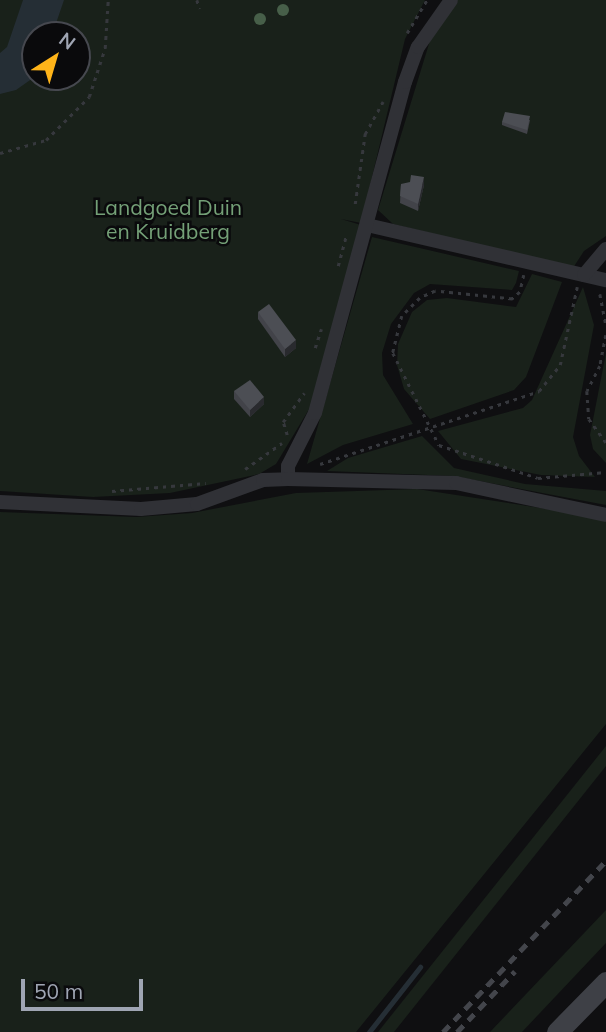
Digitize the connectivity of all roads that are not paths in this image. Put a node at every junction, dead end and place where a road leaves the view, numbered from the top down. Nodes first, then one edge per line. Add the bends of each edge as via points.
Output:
1 (451, 0) edge
2 (367, 225) junction
3 (606, 249) edge
4 (584, 275) junction
5 (606, 280) edge
6 (288, 479) junction
7 (0, 502) edge
8 (606, 515) edge
9 (606, 982) edge
10 (557, 1032) edge

1 - 2 street via 418,47
2 - 4 street
2 - 6 street via 315,413 288,466
3 - 4 street
4 - 5 street
6 - 7 street via 263,480 197,504 141,509
6 - 8 street via 456,483
9 - 10 street

